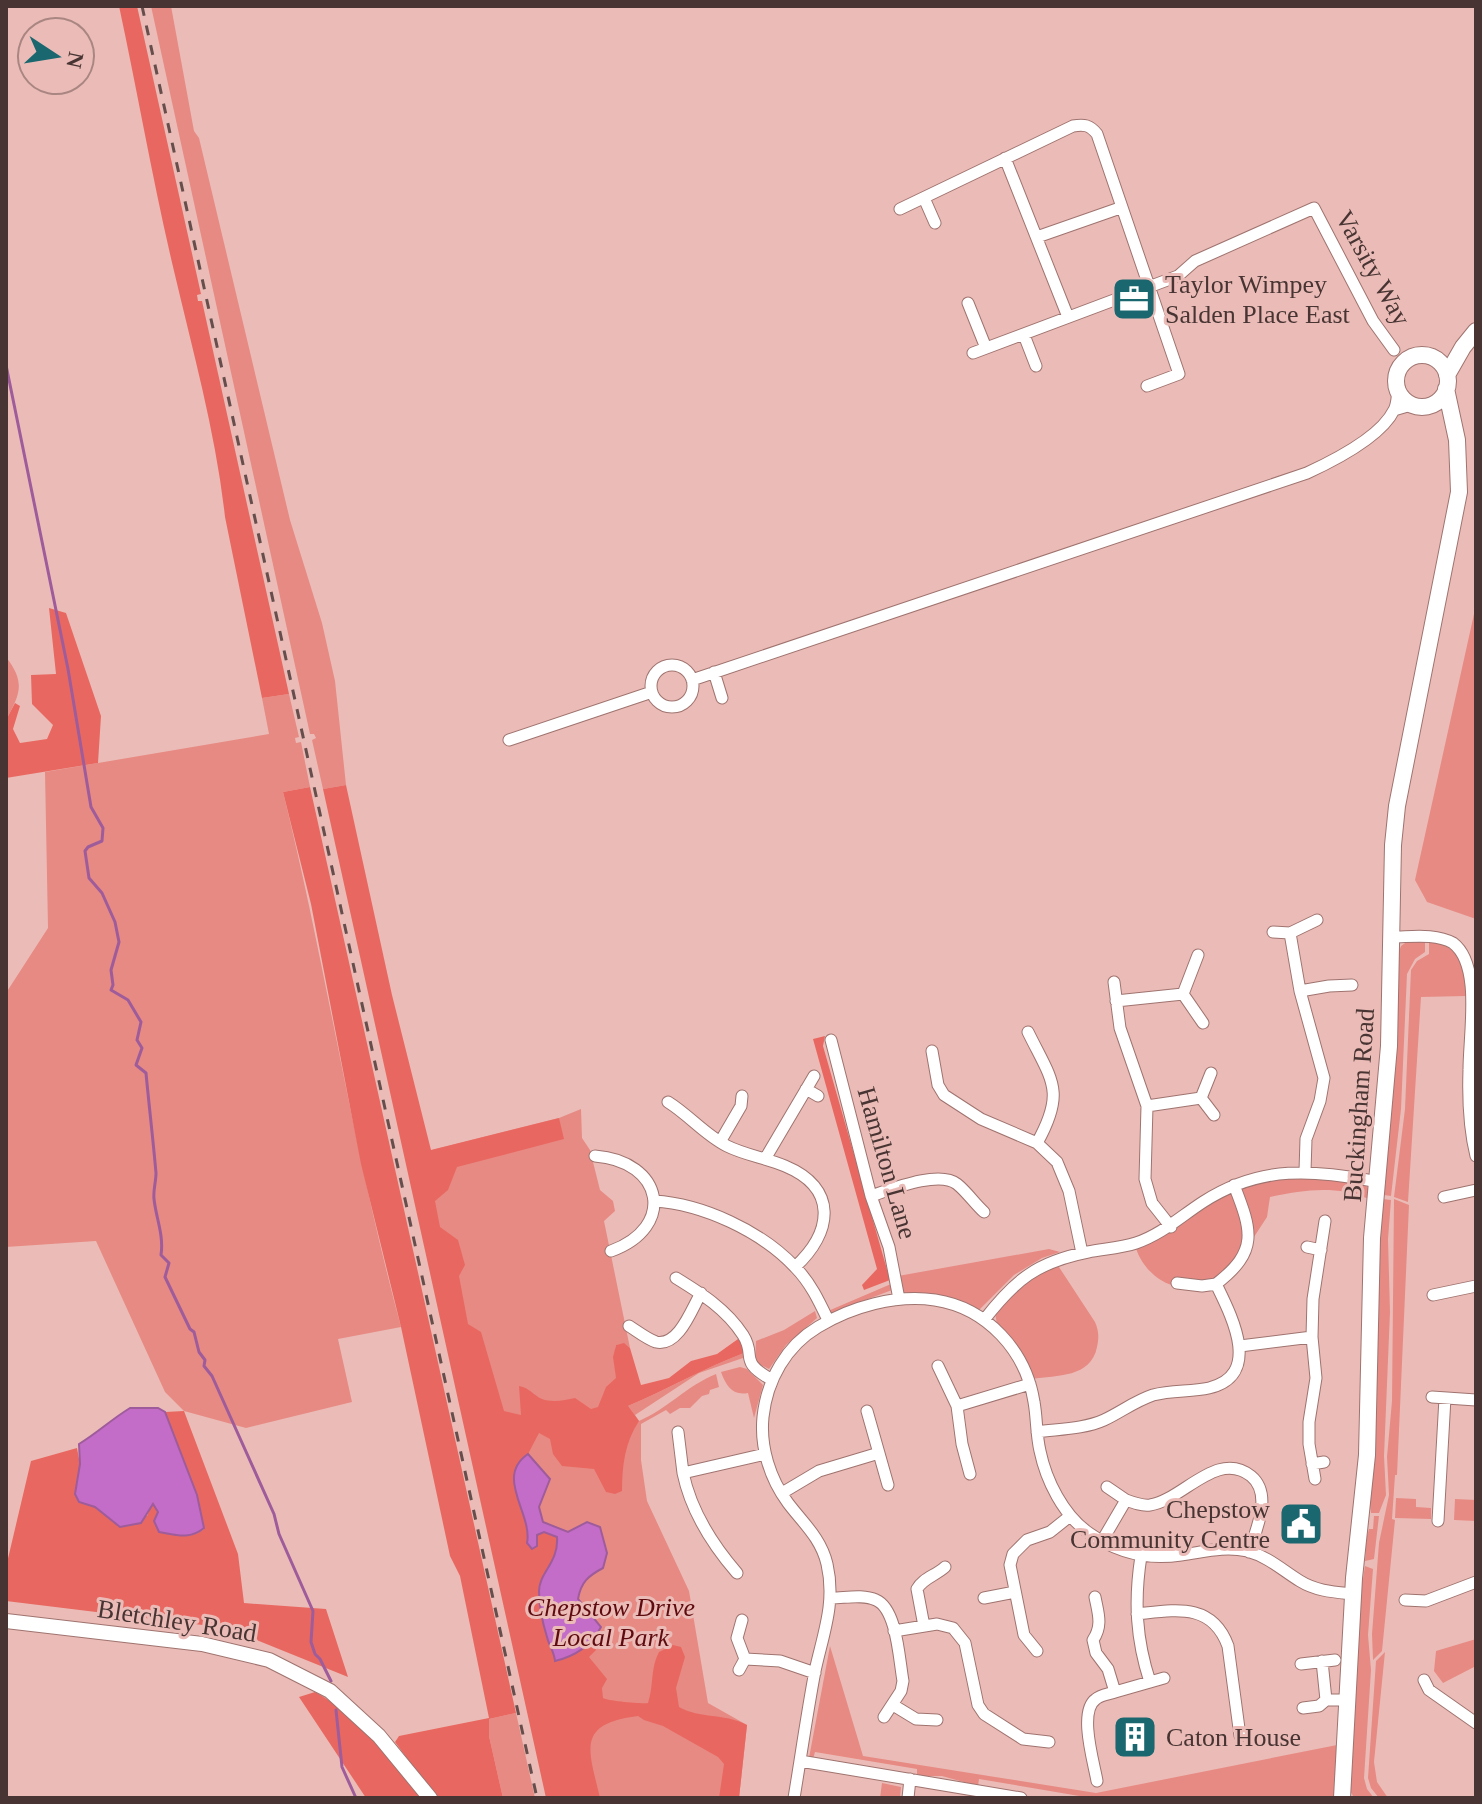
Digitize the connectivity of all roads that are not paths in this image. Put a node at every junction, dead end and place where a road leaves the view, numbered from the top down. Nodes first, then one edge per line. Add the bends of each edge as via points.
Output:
1 (1005, 158) junction
2 (924, 198) junction
3 (1120, 208) junction
4 (900, 209) dead end
5 (935, 223) dead end
6 (1037, 237) junction
7 (1149, 286) junction
8 (968, 303) dead end
9 (1068, 317) junction
10 (1476, 331) edge
11 (1024, 335) junction
12 (1463, 347) junction
13 (986, 348) junction
14 (1394, 350) dead end
15 (973, 353) dead end
16 (1430, 357) junction
17 (1036, 366) dead end
18 (1447, 382) junction
19 (1147, 386) dead end
20 (1398, 391) junction
21 (1411, 405) junction
22 (1429, 406) junction
23 (1394, 410) junction
24 (1454, 421) junction
25 (714, 672) junction
26 (692, 680) junction
27 (652, 692) junction
28 (722, 698) dead end
29 (509, 740) dead end
30 (1317, 920) dead end
31 (1273, 932) dead end
32 (1290, 933) junction
33 (1392, 937) junction
34 (1198, 955) dead end
35 (1114, 982) dead end
36 (1352, 985) dead end
37 (1300, 991) junction
38 (1476, 992) edge
39 (1183, 994) junction
40 (1116, 1001) junction
41 (1203, 1023) dead end
42 (1028, 1032) dead end
43 (831, 1040) dead end
44 (932, 1051) dead end
45 (1211, 1073) dead end
46 (814, 1076) dead end
47 (806, 1089) junction
48 (742, 1096) dead end
49 (818, 1096) dead end
50 (1201, 1098) junction
51 (668, 1102) dead end
52 (1147, 1106) junction
53 (1214, 1115) dead end
54 (690, 1116) junction
55 (683, 1128) dead end
56 (720, 1142) junction
57 (1037, 1143) junction
58 (595, 1156) dead end
59 (1476, 1156) edge
60 (765, 1159) junction
61 (1305, 1171) junction
62 (1379, 1182) junction
63 (1234, 1185) junction
64 (1476, 1190) edge
65 (871, 1196) junction
66 (1444, 1197) dead end
67 (654, 1201) junction
68 (984, 1212) dead end
69 (1325, 1221) dead end
70 (1171, 1227) junction
71 (1307, 1247) dead end
72 (1321, 1250) junction
73 (611, 1251) dead end
74 (1082, 1253) junction
75 (795, 1267) junction
76 (676, 1278) dead end
77 (1177, 1283) dead end
78 (1216, 1284) junction
79 (1476, 1286) edge
80 (701, 1293) junction
81 (1433, 1295) dead end
82 (899, 1299) junction
83 (828, 1320) junction
84 (984, 1320) junction
85 (629, 1326) dead end
86 (1312, 1337) junction
87 (1240, 1346) junction
88 (938, 1366) dead end
89 (772, 1380) junction
90 (1030, 1384) junction
91 (1432, 1397) dead end
92 (1445, 1398) junction
93 (1476, 1400) edge
94 (957, 1406) junction
95 (867, 1411) dead end
96 (678, 1432) dead end
97 (1037, 1432) junction
98 (879, 1453) junction
99 (765, 1454) junction
100 (683, 1473) junction
101 (970, 1474) dead end
102 (1315, 1479) dead end
103 (888, 1485) dead end
104 (1107, 1487) dead end
105 (782, 1493) junction
106 (1126, 1500) junction
107 (1442, 1513) dead end
108 (1070, 1516) junction
109 (1102, 1541) junction
110 (1249, 1552) junction
111 (1141, 1556) junction
112 (945, 1567) dead end
113 (737, 1573) dead end
114 (1476, 1582) edge
115 (1353, 1586) junction
116 (1015, 1592) junction
117 (1095, 1596) dead end
118 (832, 1598) junction
119 (984, 1598) dead end
120 (1412, 1604) dead end
121 (1137, 1614) junction
122 (742, 1620) dead end
123 (6, 1621) edge
124 (924, 1626) junction
125 (894, 1631) junction
126 (1037, 1651) dead end
127 (1301, 1664) dead end
128 (815, 1673) junction
129 (1164, 1678) dead end
130 (1424, 1680) dead end
131 (1150, 1682) junction
132 (1115, 1692) junction
133 (1326, 1700) junction
134 (1346, 1700) junction
135 (893, 1705) junction
136 (1303, 1708) dead end
137 (884, 1717) dead end
138 (937, 1720) dead end
139 (1476, 1723) edge
140 (1240, 1736) dead end
141 (1049, 1742) dead end
142 (800, 1761) junction
143 (910, 1779) junction
144 (1097, 1781) dead end
145 (430, 1798) edge
146 (794, 1798) edge
147 (908, 1798) edge
148 (1021, 1798) edge
149 (1342, 1798) edge

1 - 2 street
1 - 3 street via 1086,125 1097,134
1 - 6 street
2 - 4 street
2 - 5 street
3 - 6 street
3 - 7 street
6 - 9 street
7 - 9 street
7 - 14 street, Varsity Way via 1314,208 1373,321
7 - 19 street via 1179,374
8 - 13 street
9 - 11 street
10 - 12 main road
11 - 13 street
11 - 17 street
12 - 16 main road
12 - 18 main road
13 - 15 street
16 - 18 main road via 1439,361
16 - 20 main road via 1404,362 1396,379
18 - 22 main road via 1440,400
18 - 24 main road, Buckingham Road
20 - 21 main road
20 - 23 street
21 - 22 main road
21 - 23 street
22 - 24 main road
23 - 25 street via 1357,446 1307,473
24 - 33 main road, Buckingham Road via 1459,492 1397,806
25 - 26 street
25 - 28 street
26 - 27 street via 677,666 663,668 653,678
26 - 27 street via 688,699 678,706 665,706
27 - 29 street
30 - 32 street
31 - 32 street
32 - 37 street
33 - 38 street via 1428,936 1453,943 1471,962
33 - 62 main road, Buckingham Road
34 - 39 street
35 - 40 street
36 - 37 street
37 - 61 street via 1324,1078 1306,1139
38 - 59 street via 1469,1109
39 - 40 street
39 - 41 street
40 - 52 street
42 - 57 street via 1055,1096
43 - 65 street, Hamilton Lane
44 - 57 street via 944,1095 981,1119
45 - 50 street
46 - 47 street
47 - 49 street
47 - 60 street
48 - 56 street
50 - 52 street
50 - 53 street
51 - 54 street
52 - 70 street via 1145,1179 1152,1203
54 - 55 street
54 - 56 street
56 - 60 street
57 - 74 street via 1057,1162 1069,1191
58 - 67 street via 632,1158
60 - 75 street via 802,1176 823,1201 823,1230
61 - 62 street
61 - 63 street
62 - 115 main road, Buckingham Road via 1372,1238 1367,1455
63 - 70 street
63 - 78 street via 1244,1210 1247,1250 1236,1269
64 - 66 street
65 - 68 street via 945,1178
65 - 82 street, Hamilton Lane
67 - 73 street via 652,1218 633,1249
67 - 75 street via 685,1206 740,1227
69 - 72 street
70 - 74 street via 1134,1244
71 - 72 street
72 - 86 street
74 - 84 street via 1030,1272
75 - 83 street
76 - 80 street
77 - 78 street
78 - 87 street
79 - 81 street
80 - 85 street via 676,1337 667,1342 656,1342
80 - 89 street via 746,1339 748,1360 757,1372
82 - 83 street
82 - 84 street via 944,1301
83 - 89 street via 795,1345
84 - 90 street via 1014,1350
86 - 87 street
86 - 102 street via 1316,1378 1309,1422 1318,1463
87 - 97 street via 1231,1375 1220,1385 1155,1395 1090,1425
88 - 94 street
89 - 99 street via 763,1417
90 - 94 street
90 - 97 street
91 - 92 street
92 - 93 street
92 - 107 street
94 - 101 street
95 - 98 street
96 - 100 street
97 - 108 street via 1050,1482
98 - 103 street
98 - 105 street via 819,1471
99 - 100 street
99 - 105 street
100 - 113 street via 709,1538
104 - 106 street
105 - 118 street via 823,1550
106 - 109 street
106 - 110 street via 1150,1505 1213,1472 1241,1470 1256,1481 1263,1499
108 - 109 street
108 - 116 street via 1013,1554
109 - 111 street
110 - 111 street via 1214,1549
110 - 115 street via 1312,1588
111 - 121 street
112 - 124 street via 917,1589
114 - 120 street
115 - 134 main road, Buckingham Road
116 - 119 street
116 - 126 street via 1024,1635
117 - 132 street via 1100,1621 1093,1640
118 - 125 street via 877,1600 886,1607
118 - 128 street
121 - 131 street
121 - 140 street via 1191,1611 1215,1623 1228,1646
122 - 128 street via 737,1638 742,1665 780,1661
123 - 145 street, Bletchley Road via 202,1644 269,1660 330,1691 379,1736
124 - 125 street
124 - 141 street via 946,1624 961,1634 984,1714 1023,1739
125 - 135 street via 903,1681
127 - 133 street via 1329,1661
128 - 142 street
129 - 131 street
130 - 139 street via 1429,1690
131 - 132 street
132 - 144 street via 1096,1698 1090,1706
133 - 134 street
133 - 136 street
134 - 149 main road, Buckingham Road
135 - 137 street
135 - 138 street via 916,1719
142 - 143 street
142 - 146 street
143 - 147 street
143 - 148 street

